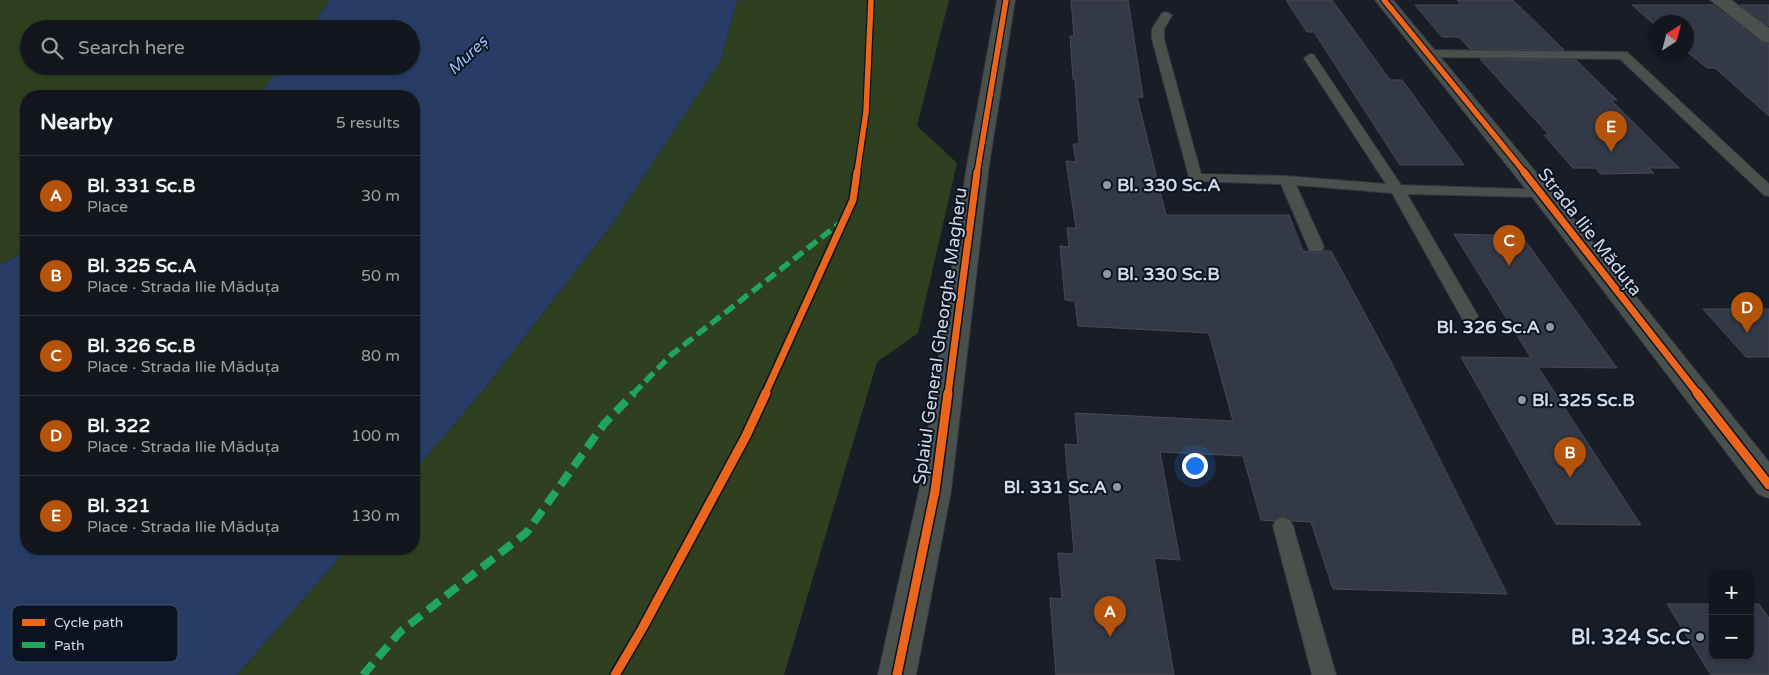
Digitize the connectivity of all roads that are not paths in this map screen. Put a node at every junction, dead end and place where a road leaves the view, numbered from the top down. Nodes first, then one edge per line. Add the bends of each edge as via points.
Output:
1 (1006, 0) edge
2 (1384, 0) edge
3 (1719, 0) edge
4 (1166, 15) dead end
5 (1769, 37) edge
6 (1428, 54) junction
7 (1310, 58) dead end
8 (1286, 180) junction
9 (1397, 189) junction
10 (1769, 192) edge
11 (1541, 193) junction
12 (1316, 247) dead end
13 (1469, 316) dead end
14 (1769, 485) edge
15 (1283, 526) dead end
16 (897, 675) edge
17 (1324, 675) edge

1 - 16 street, Splaiul General Gheorghe Magheru via 978,165 935,491
2 - 6 street, Strada Ilie Măduța
3 - 5 street
4 - 8 lane via 1158,29 1158,39 1194,178
6 - 10 lane via 1623,55
6 - 11 street, Strada Ilie Măduța
7 - 9 lane
8 - 9 lane
8 - 12 lane
9 - 11 lane
9 - 13 lane
11 - 14 street, Strada Ilie Măduța
15 - 17 lane

